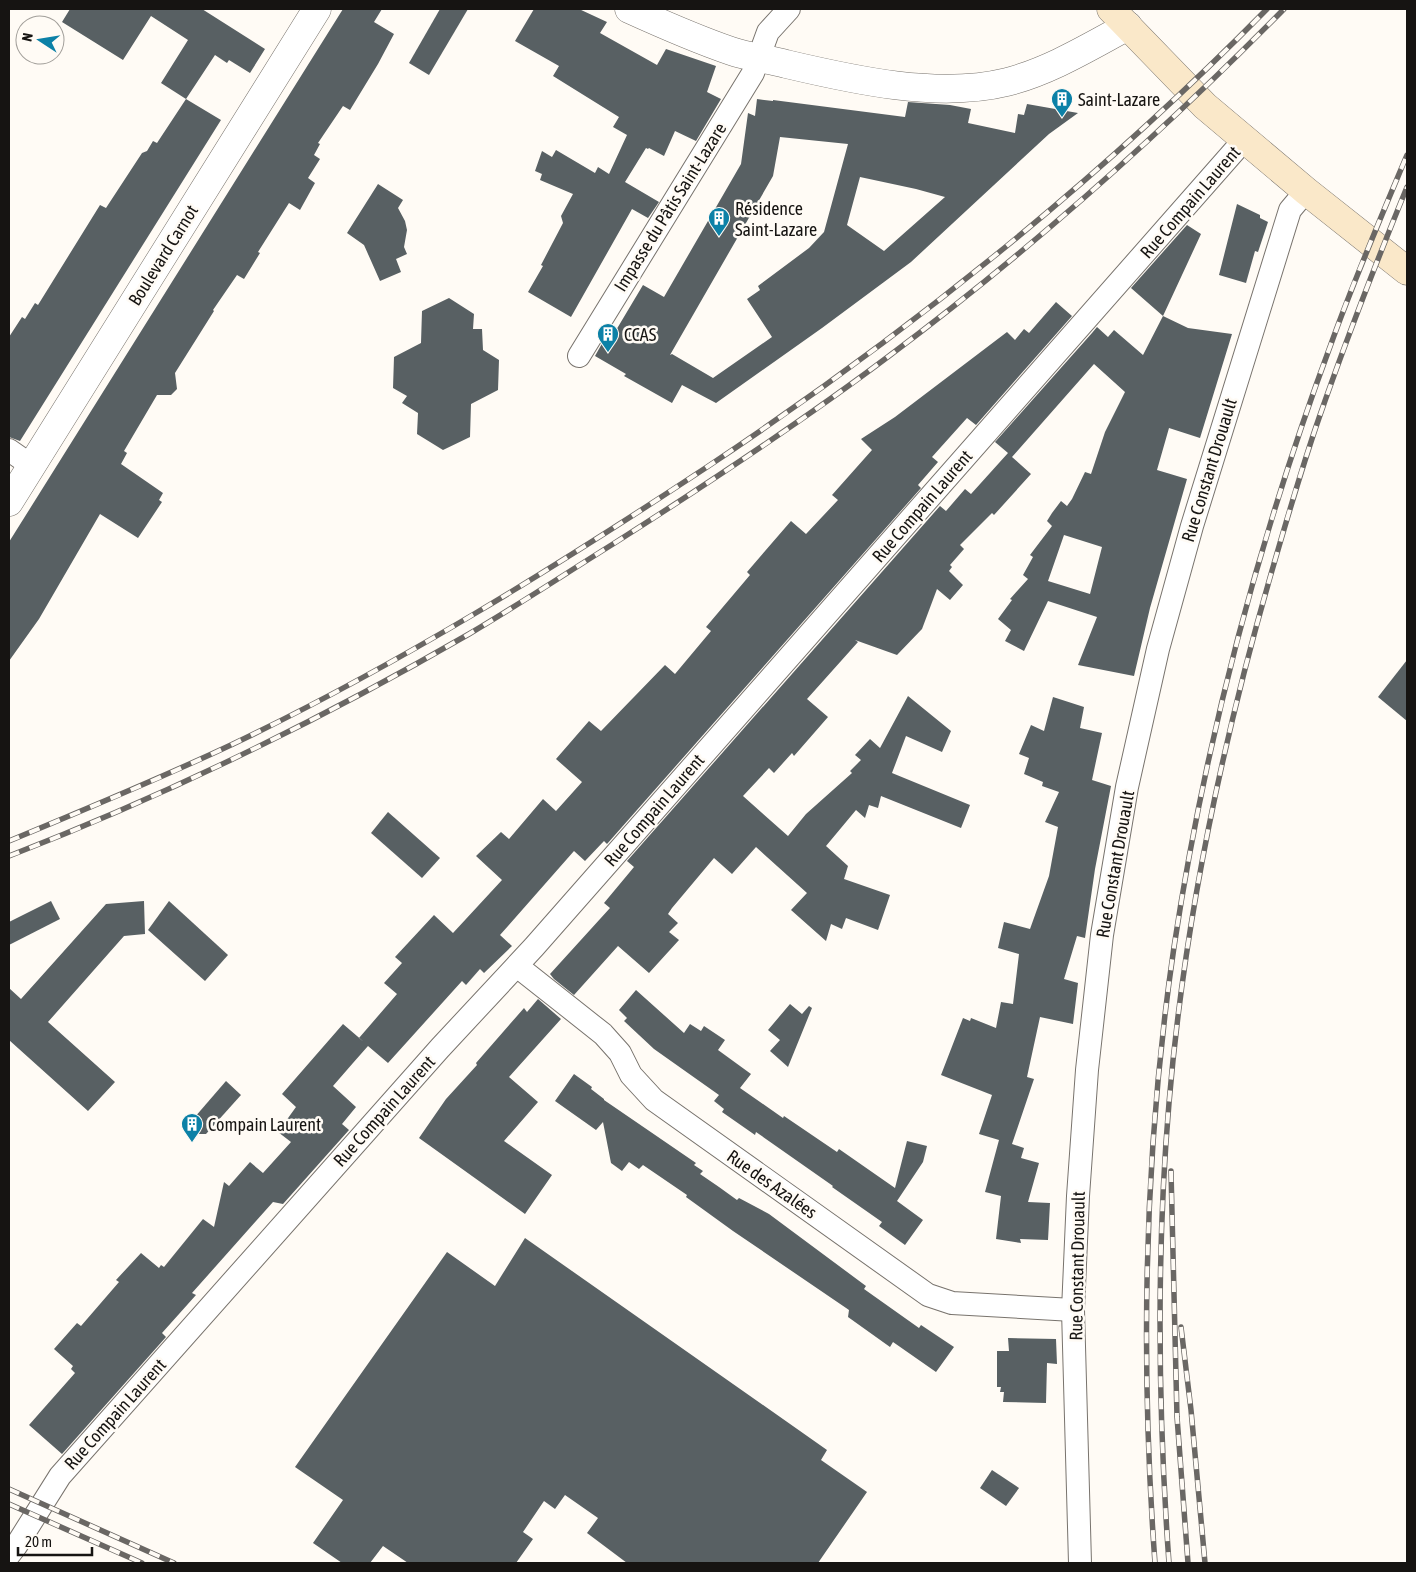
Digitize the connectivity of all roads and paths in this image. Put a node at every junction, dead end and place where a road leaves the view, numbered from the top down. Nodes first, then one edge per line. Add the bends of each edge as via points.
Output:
1 (317, 9) edge
2 (629, 9) edge
3 (789, 9) edge
4 (1120, 17) edge
5 (758, 57) junction
6 (1244, 140) junction
7 (1306, 192) junction
8 (1407, 271) edge
9 (579, 356) dead end
10 (9, 450) edge
11 (32, 466) junction
12 (9, 502) edge
13 (517, 966) junction
14 (1073, 1310) junction
15 (9, 1555) edge
16 (1080, 1563) edge

1 - 11 street, Boulevard Carnot
2 - 5 street via 733,52
3 - 5 street, Impasse du Pâtis Saint-Lazare via 768,32
4 - 5 street via 1052,66 1008,82 977,87 941,89 849,79
4 - 6 main road via 1205,106
5 - 9 street, Impasse du Pâtis Saint-Lazare via 753,73
6 - 7 main road
6 - 13 street, Rue Compain Laurent
7 - 8 main road
7 - 14 street, Rue Constant Drouault via 1290,210 1192,526 1158,649 1127,787 1102,934 1088,1060
10 - 11 street
11 - 12 street, Boulevard Carnot
13 - 14 street, Rue des Azalées via 603,1034 620,1053 631,1076 654,1100 928,1295 952,1304
13 - 15 street, Rue Compain Laurent via 440,1048 60,1476
14 - 16 street, Rue Constant Drouault

